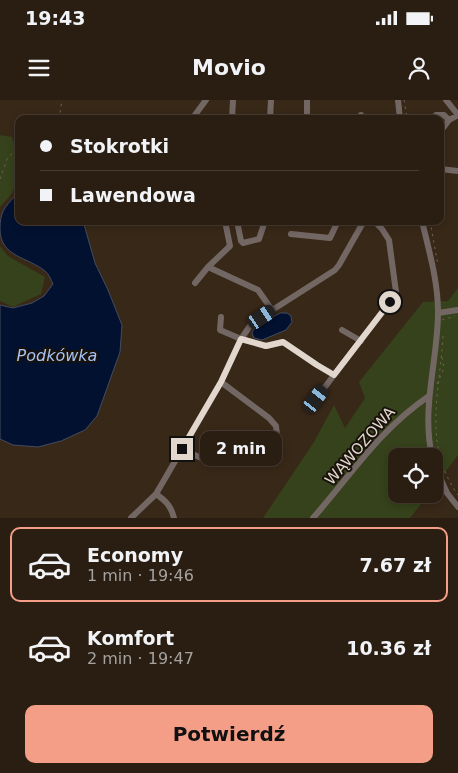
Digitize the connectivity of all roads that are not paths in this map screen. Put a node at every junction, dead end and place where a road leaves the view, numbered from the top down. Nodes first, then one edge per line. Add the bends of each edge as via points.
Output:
1 (206, 100) edge
2 (233, 100) edge
3 (270, 100) edge
4 (308, 100) edge
5 (398, 100) edge
6 (446, 100) edge
7 (195, 115) edge
8 (232, 115) edge
9 (270, 115) edge
10 (307, 115) edge
11 (400, 115) edge
12 (444, 115) edge
13 (458, 115) edge
14 (449, 120) junction
15 (444, 127) edge
16 (444, 169) edge
17 (458, 171) edge
18 (226, 225) edge
19 (238, 225) edge
20 (264, 225) edge
21 (336, 225) edge
22 (362, 225) edge
23 (378, 225) edge
24 (423, 225) edge
25 (291, 234) dead end
26 (208, 267) junction
27 (195, 283) dead end
28 (272, 310) junction
29 (458, 310) edge
30 (442, 316) junction
31 (221, 317) dead end
32 (342, 330) dead end
33 (241, 339) junction
34 (361, 342) junction
35 (334, 375) junction
36 (221, 382) junction
37 (429, 396) junction
38 (316, 399) dead end
39 (430, 448) edge
40 (182, 449) junction
41 (443, 484) edge
42 (156, 494) junction
43 (458, 507) edge
44 (131, 518) edge
45 (174, 518) edge
46 (313, 518) edge

1 - 7 street
2 - 8 street
3 - 9 street
4 - 10 street
5 - 11 street
6 - 13 street
12 - 14 street
13 - 14 street
14 - 15 street
16 - 17 street
18 - 26 street via 230,246
19 - 20 street via 243,243 259,239
21 - 25 street via 330,238
22 - 28 street via 339,266
23 - 34 street via 389,240 396,292
24 - 30 street
26 - 27 street
26 - 28 street via 258,290
28 - 33 street via 252,323
29 - 30 street
30 - 37 street
31 - 33 street via 220,330
32 - 34 street
33 - 35 street via 266,346 283,342
33 - 36 street
34 - 35 street
35 - 38 street
36 - 40 street
36 - 40 street via 269,418 276,426 277,435 262,456 250,462 206,460
37 - 39 street
37 - 46 street, WĄWOZOWA via 386,432
40 - 42 street
41 - 43 street
42 - 44 street
42 - 45 street via 165,500

